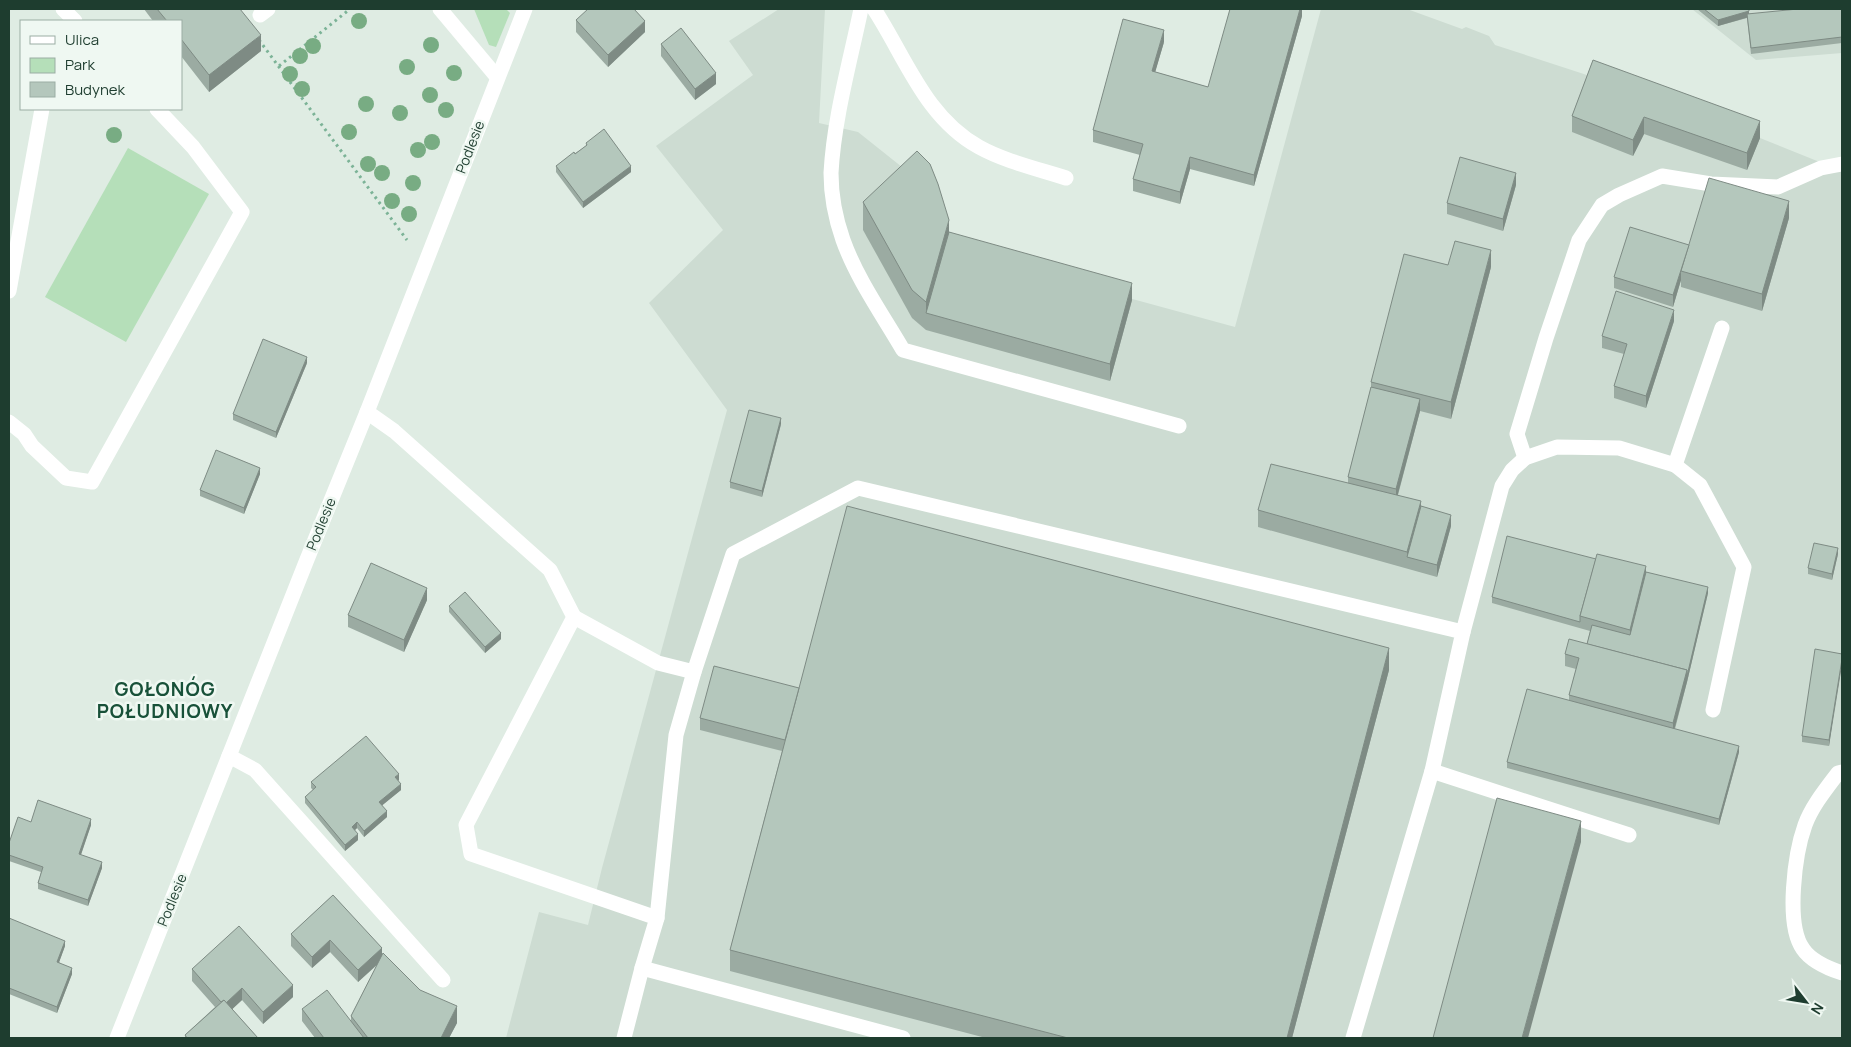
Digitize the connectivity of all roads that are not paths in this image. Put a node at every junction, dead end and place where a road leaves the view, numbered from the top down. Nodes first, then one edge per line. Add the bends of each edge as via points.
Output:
1 (62, 9) edge
2 (440, 9) edge
3 (525, 9) edge
4 (861, 9) edge
5 (874, 9) edge
6 (74, 20) edge
7 (498, 77) junction
8 (42, 110) edge
9 (158, 110) edge
10 (1842, 164) edge
11 (1066, 178) dead end
12 (9, 291) edge
13 (1722, 328) dead end
14 (367, 412) junction
15 (9, 422) edge
16 (1179, 426) dead end
17 (1525, 458) junction
18 (1675, 465) junction
19 (574, 617) junction
20 (1463, 632) junction
21 (694, 672) junction
22 (1713, 710) dead end
23 (229, 756) junction
24 (1432, 771) junction
25 (1842, 772) edge
26 (1629, 835) dead end
27 (657, 918) junction
28 (642, 968) junction
29 (1842, 973) edge
30 (443, 980) dead end
31 (117, 1038) edge
32 (624, 1038) edge
33 (903, 1038) edge
34 (1353, 1038) edge

1 - 6 street
2 - 7 street
3 - 7 street, Podlesie
4 - 16 street via 837,126 831,174 843,240 861,279 903,350
5 - 11 street via 920,88 948,125 980,147
7 - 14 street, Podlesie
8 - 12 street
9 - 15 street via 193,147 242,212 92,482 66,478
10 - 17 street via 1821,168 1778,187 1711,184 1662,176 1602,205 1580,240 1546,338 1517,434
13 - 18 street
14 - 19 street via 394,431 550,570
14 - 23 street, Podlesie
17 - 18 street via 1557,446 1619,448
17 - 20 street via 1502,486
18 - 22 street via 1700,485 1744,567
19 - 21 street via 658,663
19 - 27 street via 466,825 471,854
20 - 21 street via 858,488 733,554
20 - 24 street
21 - 27 street via 676,735
23 - 30 street via 255,770
23 - 31 street, Podlesie
24 - 26 street
24 - 34 street
25 - 29 street via 1820,797 1805,824 1795,864 1793,922 1803,949 1825,967
27 - 28 street
28 - 32 street
28 - 33 street

